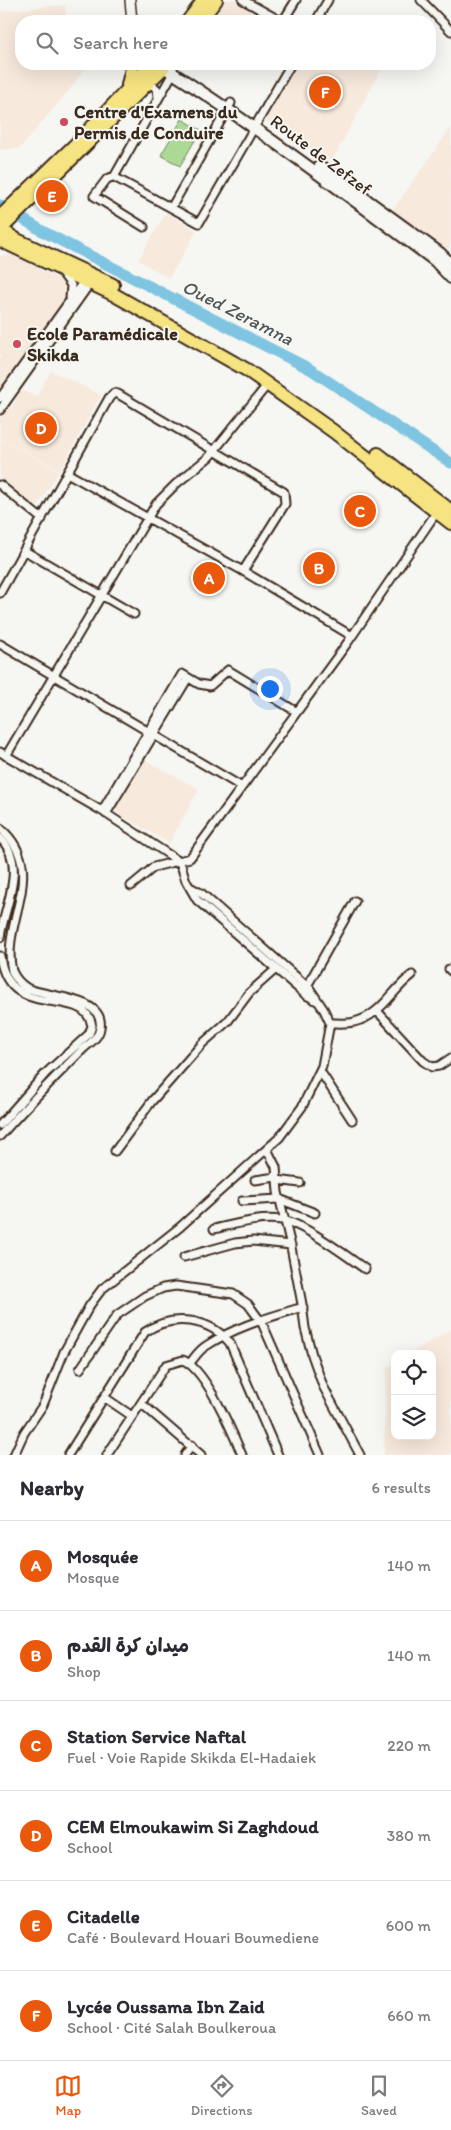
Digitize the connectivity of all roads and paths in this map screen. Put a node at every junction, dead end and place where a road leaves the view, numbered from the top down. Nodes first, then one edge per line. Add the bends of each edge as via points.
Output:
1 (130, 0) edge
2 (204, 0) edge
3 (216, 0) edge
4 (243, 0) edge
5 (296, 0) edge
6 (328, 0) edge
7 (421, 0) edge
8 (131, 15) edge
9 (193, 15) edge
10 (205, 15) edge
11 (271, 15) edge
12 (286, 15) edge
13 (319, 15) edge
14 (451, 30) edge
15 (131, 70) edge
16 (159, 70) edge
17 (161, 70) edge
18 (164, 70) edge
19 (171, 70) edge
20 (287, 70) edge
21 (144, 85) junction
22 (125, 92) junction
23 (158, 98) junction
24 (229, 106) junction
25 (256, 123) junction
26 (114, 176) junction
27 (23, 202) junction
28 (171, 208) junction
29 (4, 216) edge
30 (144, 227) dead end
31 (0, 232) edge
32 (22, 247) junction
33 (0, 252) edge
34 (448, 265) edge
35 (54, 266) junction
36 (91, 278) junction
37 (70, 300) junction
38 (268, 384) junction
39 (0, 398) edge
40 (0, 410) edge
41 (214, 452) junction
42 (67, 473) junction
43 (0, 485) edge
44 (443, 509) edge
45 (147, 518) junction
46 (42, 519) junction
47 (451, 523) edge
48 (25, 551) junction
49 (243, 571) junction
50 (1, 588) edge
51 (101, 595) junction
52 (134, 614) dead end
53 (352, 636) junction
54 (0, 644) edge
55 (54, 675) junction
56 (297, 712) junction
57 (151, 733) junction
58 (3, 754) edge
59 (242, 787) junction
60 (104, 813) junction
61 (0, 828) edge
62 (0, 838) edge
63 (180, 862) junction
64 (131, 886) dead end
65 (190, 887) junction
66 (355, 901) dead end
67 (0, 938) edge
68 (0, 956) edge
69 (276, 969) junction
70 (412, 975) dead end
71 (307, 986) junction
72 (320, 1003) junction
73 (87, 1010) junction
74 (378, 1012) junction
75 (330, 1023) junction
76 (451, 1058) edge
77 (320, 1071) junction
78 (352, 1120) dead end
79 (0, 1125) edge
80 (0, 1136) edge
81 (267, 1149) junction
82 (115, 1151) dead end
83 (276, 1179) junction
84 (255, 1180) dead end
85 (300, 1183) dead end
86 (279, 1199) junction
87 (242, 1201) dead end
88 (315, 1213) dead end
89 (285, 1220) junction
90 (214, 1229) dead end
91 (290, 1245) junction
92 (184, 1257) dead end
93 (365, 1270) dead end
94 (303, 1307) junction
95 (260, 1320) junction
96 (224, 1336) junction
97 (190, 1363) junction
98 (80, 1369) dead end
99 (104, 1397) junction
100 (141, 1403) junction
101 (132, 1416) junction
102 (192, 1445) junction
103 (14, 1455) edge
104 (68, 1455) edge
105 (109, 1455) edge
106 (185, 1455) edge
107 (201, 1455) edge
108 (242, 1455) edge
109 (278, 1455) edge
110 (320, 1455) edge
111 (360, 1455) edge

1 - 8 street
2 - 9 highway
3 - 10 highway
4 - 11 street
5 - 12 street
6 - 13 street
7 - 14 street
15 - 22 highway
16 - 22 highway
17 - 21 highway
18 - 23 street
19 - 24 main road, Route de Zefzef
20 - 25 street
21 - 23 street via 157,89
21 - 27 highway
22 - 27 highway
23 - 26 street
24 - 25 main road, Route de Zefzef
24 - 28 street
25 - 28 street via 199,223
25 - 34 main road, Route de Zefzef
26 - 28 street
26 - 30 street via 107,179 94,196
27 - 29 highway
29 - 31 highway
29 - 32 highway
31 - 32 highway
32 - 33 highway
32 - 35 highway
32 - 36 highway
35 - 36 highway
35 - 37 street via 71,285
36 - 37 street
36 - 38 highway
36 - 40 street
36 - 44 highway via 261,369
37 - 39 street
38 - 41 street
38 - 44 highway
41 - 42 street via 114,394
41 - 45 street via 169,490
41 - 49 street via 286,495 285,504
42 - 45 street
42 - 46 street
43 - 46 street
44 - 47 highway
44 - 53 street
45 - 49 street
45 - 51 street
46 - 48 street
48 - 50 street
48 - 51 street
49 - 53 street
51 - 52 street
51 - 55 street
53 - 56 street
54 - 55 street
55 - 57 street
55 - 58 street
56 - 57 street via 228,670 210,686 185,676
56 - 59 street
57 - 59 street
57 - 60 street
58 - 60 street
59 - 63 street via 190,858
60 - 63 street
61 - 73 street via 15,844 21,861 7,942 14,975 28,988 74,999
62 - 67 street via 10,850 14,869
63 - 64 street via 154,867
63 - 65 street
65 - 69 street via 197,900
65 - 71 street via 201,893
66 - 71 street
68 - 73 street via 8,981 17,992
69 - 72 street
69 - 82 street via 249,993 228,1021 202,1044 152,1100
70 - 74 street
71 - 72 street
72 - 75 street
73 - 79 street via 92,1023 89,1034 40,1079
73 - 80 street via 100,1020 96,1037
74 - 75 street via 354,1022
74 - 76 street via 432,1067
75 - 77 street
77 - 78 street
77 - 81 street via 294,1118
81 - 83 street via 276,1167
81 - 103 street via 180,1227 102,1289 90,1304 64,1352 43,1406 24,1433
83 - 84 street
83 - 85 street
83 - 86 street
86 - 87 street
86 - 88 street
86 - 89 street
89 - 90 street via 249,1221
89 - 91 street
89 - 93 street via 347,1255
91 - 92 street via 253,1241 235,1243
91 - 94 street
94 - 95 street
94 - 111 street via 304,1328 323,1386
95 - 96 street
95 - 98 street via 248,1304 233,1294 176,1286 163,1288 137,1300 117,1315
95 - 110 street
96 - 97 street via 204,1346
96 - 99 street via 194,1321 174,1321 152,1327 140,1338
96 - 109 street via 238,1359
97 - 100 street via 178,1360 166,1365
97 - 108 street via 208,1385
99 - 101 street
99 - 104 street
100 - 101 street
100 - 102 street
101 - 105 street
102 - 106 street
102 - 107 street

